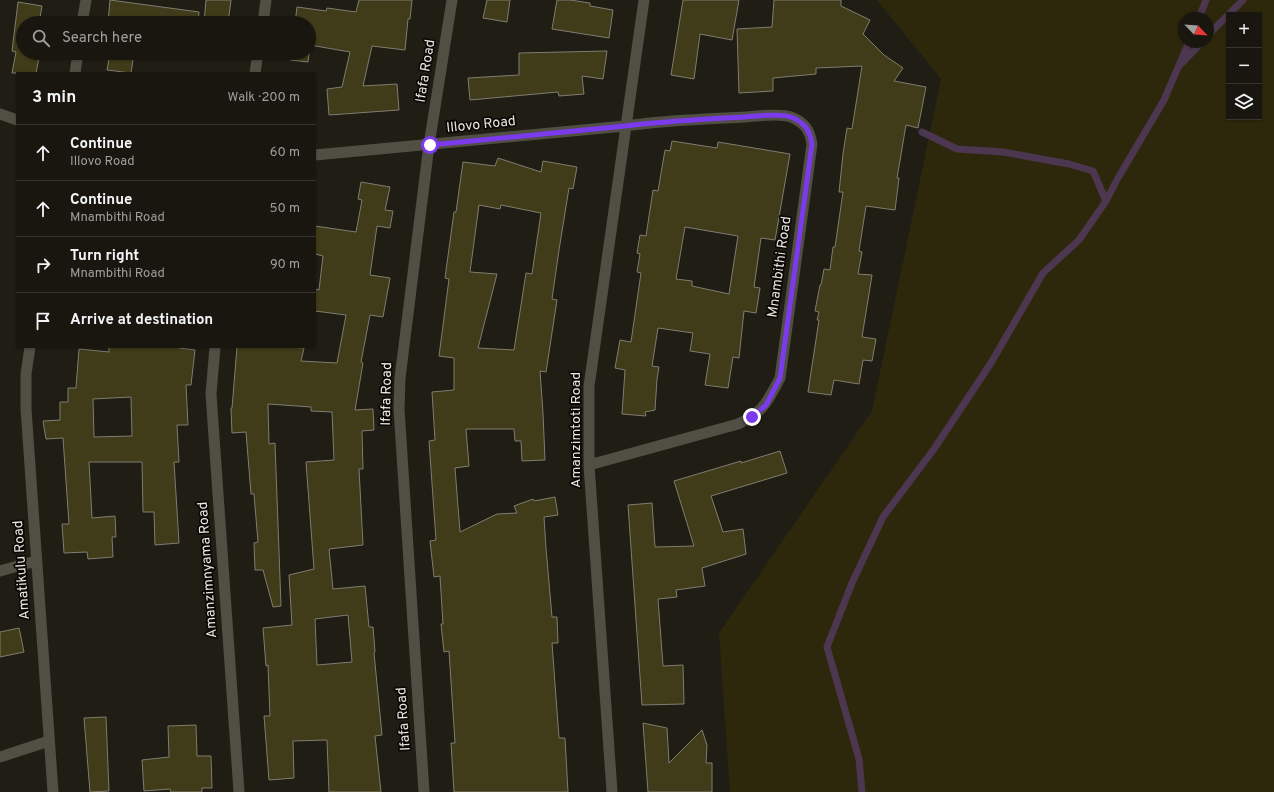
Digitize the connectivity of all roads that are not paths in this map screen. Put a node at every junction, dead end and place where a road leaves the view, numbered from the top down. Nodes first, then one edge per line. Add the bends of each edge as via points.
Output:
1 (86, 0) edge
2 (266, 0) edge
3 (452, 0) edge
4 (644, 0) edge
5 (83, 16) edge
6 (264, 16) edge
7 (77, 60) edge
8 (257, 60) edge
9 (75, 72) edge
10 (255, 72) edge
11 (0, 114) edge
12 (16, 120) edge
13 (625, 126) junction
14 (430, 145) junction
15 (316, 155) edge
16 (30, 348) edge
17 (215, 348) edge
18 (589, 465) junction
19 (36, 561) junction
20 (0, 571) edge
21 (49, 741) junction
22 (0, 757) edge
23 (53, 792) edge
24 (239, 792) edge
25 (424, 792) edge
26 (612, 792) edge

1 - 5 street
2 - 6 street
3 - 14 street, Ifafa Road
4 - 13 street, Amanzimtoti Road
7 - 9 street
8 - 10 street
11 - 12 street
13 - 14 street, Illovo Road
13 - 18 street, Amanzimtoti Road via 589,386
13 - 18 street, Mnambithi Road via 663,121 790,116 805,125 812,144 780,378 766,405 752,417 738,424
14 - 15 street, Illovo Road
14 - 25 street, Ifafa Road via 400,378
16 - 19 street, Amatikulu Road via 26,374 26,409
17 - 24 street, Amanzimnyama Road via 211,394
18 - 26 street, Amanzimtoti Road
19 - 20 street
19 - 21 street, Amatikulu Road
21 - 22 street
21 - 23 street, Amatikulu Road

